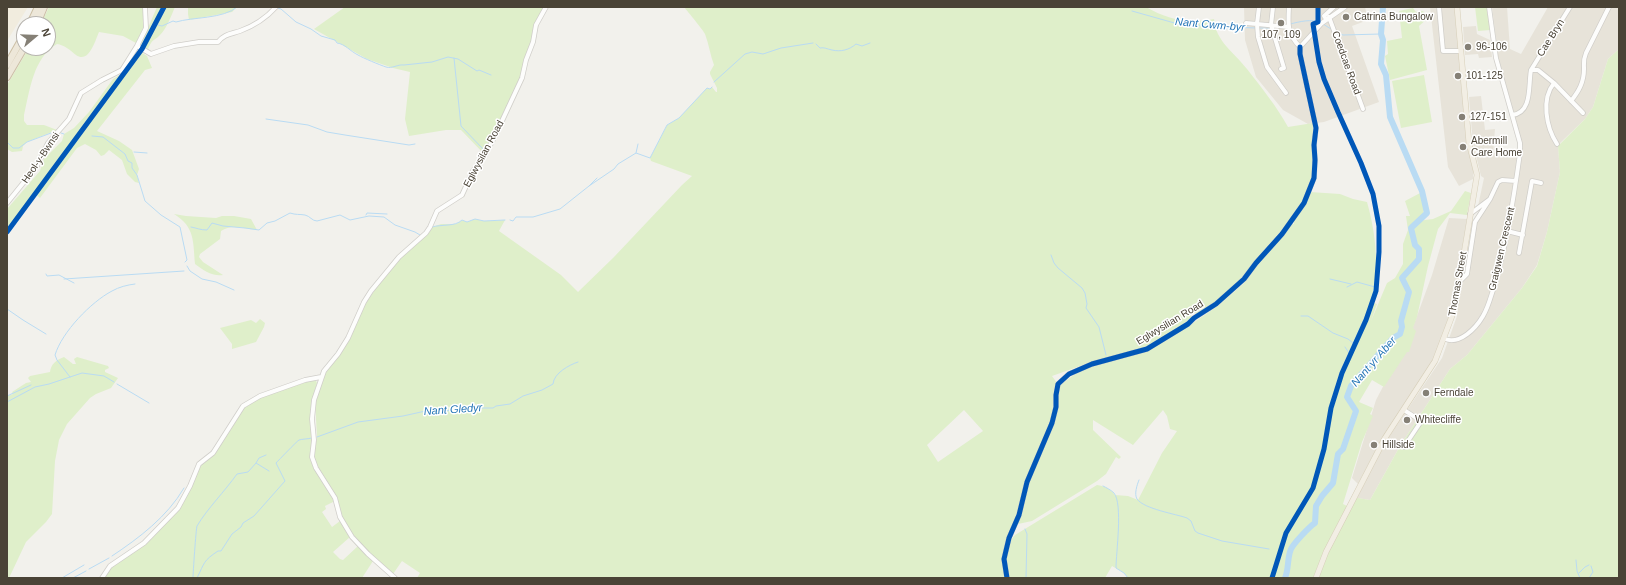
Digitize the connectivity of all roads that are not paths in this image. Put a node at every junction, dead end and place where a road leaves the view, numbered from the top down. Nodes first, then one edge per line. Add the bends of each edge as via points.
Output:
1 (145, 7) edge
2 (276, 7) edge
3 (546, 7) edge
4 (1259, 7) edge
5 (1273, 7) edge
6 (1289, 7) edge
7 (1334, 7) edge
8 (1345, 7) edge
9 (1439, 7) edge
10 (1457, 7) edge
11 (1489, 7) edge
12 (1570, 7) edge
13 (1609, 7) edge
14 (1328, 18) junction
15 (1246, 23) dead end
16 (1257, 24) junction
17 (1271, 26) junction
18 (1288, 27) junction
19 (137, 46) junction
20 (1300, 47) junction
21 (16, 49) edge
22 (1461, 51) junction
23 (19, 56) edge
24 (7, 65) edge
25 (1281, 69) dead end
26 (1531, 70) junction
27 (7, 76) edge
28 (1554, 83) junction
29 (1286, 93) dead end
30 (1571, 101) junction
31 (1363, 109) dead end
32 (1583, 113) dead end
33 (1512, 116) junction
34 (1557, 144) dead end
35 (1516, 181) junction
36 (1541, 183) dead end
37 (1490, 199) junction
38 (7, 203) edge
39 (1470, 214) junction
40 (1507, 231) junction
41 (1523, 234) junction
42 (1519, 253) dead end
43 (1459, 282) junction
44 (1445, 339) junction
45 (321, 377) junction
46 (1404, 410) junction
47 (1404, 447) dead end
48 (102, 578) edge
49 (395, 578) edge
50 (1007, 578) edge
51 (1316, 578) edge

1 - 19 street, Heol-y-Bwnsi via 146,28
2 - 19 street via 267,18 222,36 218,42 174,46 151,54
3 - 45 street, Eglwysilan Road via 536,24 522,78 495,136 473,171 462,195 437,211 426,233 399,257 375,286 364,302 348,338
4 - 16 street
5 - 17 street
6 - 18 street
7 - 14 street via 1324,16
8 - 14 street
9 - 22 street via 1443,52
10 - 22 main road, Thomas Street
11 - 33 street, Graigwen Crescent via 1496,58
12 - 26 street, Cae Bryn
13 - 30 street via 1583,62 1582,84
14 - 20 street
14 - 31 street, Coedcae Road
15 - 16 street
16 - 17 street
16 - 29 street via 1267,67
17 - 18 street
17 - 25 street via 1284,68
18 - 20 street via 1293,40
19 - 38 street, Heol-y-Bwnsi via 122,70 81,93 69,119 48,143 37,166
20 - 50 street, Eglwysilian Road via 1316,128 1314,178 1304,203 1282,234 1238,285 1207,311 1147,349 1092,364 1069,374 1058,384 1052,422 1027,482 1019,515 1008,538 1004,559
21 - 24 highway
22 - 39 main road, Thomas Street via 1470,143 1477,175
23 - 27 highway
26 - 28 street via 1538,70
26 - 33 street via 1527,101 1517,115
28 - 30 street
28 - 34 street via 1548,90 1546,104 1550,130
30 - 32 street
33 - 35 street, Graigwen Crescent via 1521,149
35 - 37 street via 1498,182
35 - 40 street, Graigwen Crescent
36 - 41 street via 1532,182
37 - 39 street
37 - 43 street via 1475,222 1467,274
39 - 43 main road, Thomas Street
40 - 41 street
40 - 44 street, Graigwen Crescent via 1499,269 1483,316 1464,336 1456,340
41 - 42 street
43 - 44 main road, Thomas Street via 1455,308
44 - 46 main road, Thomas Street via 1435,361
45 - 48 street via 260,396 243,406 213,452 200,464 178,508 144,543 110,566
45 - 49 street, Eglwysilan Road via 312,409 313,463 335,498 340,517 352,537
46 - 47 street via 1420,423
46 - 51 main road, Thomas Street via 1381,445 1326,552

